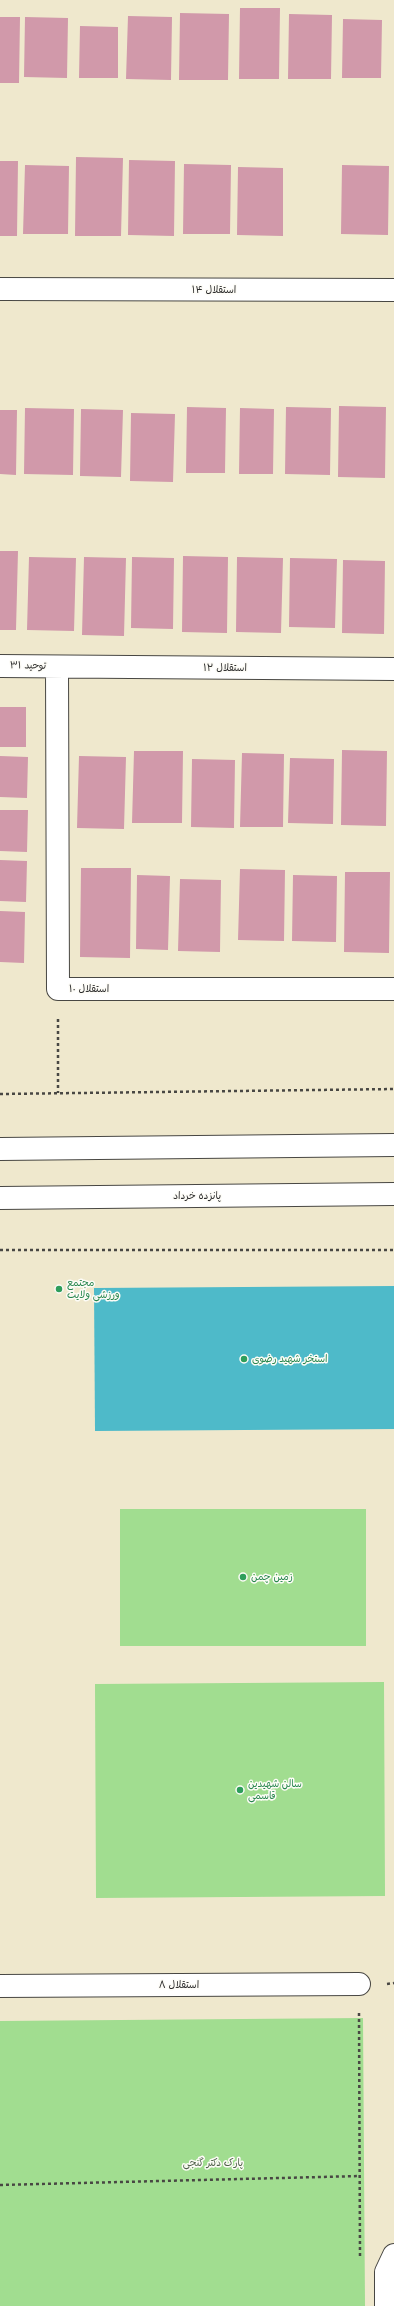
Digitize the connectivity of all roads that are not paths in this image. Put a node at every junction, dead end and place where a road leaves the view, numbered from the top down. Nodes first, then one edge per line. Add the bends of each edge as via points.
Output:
1 (0, 289) edge
2 (394, 290) edge
3 (0, 666) edge
4 (57, 667) junction
5 (394, 669) edge
6 (394, 988) edge
7 (394, 1145) edge
8 (0, 1149) edge
9 (394, 1194) edge
10 (0, 1198) edge
11 (359, 1984) road end
12 (0, 1986) edge
13 (394, 2255) edge
14 (386, 2306) edge

1 - 2 street, استقلال ۱۴
3 - 4 street, توحید ۳۱
4 - 5 street, استقلال ۱۲
4 - 6 street, استقلال ۱۰ via 58,989
7 - 8 street
9 - 10 street, پانزده خرداد
11 - 12 street, استقلال ۸
13 - 14 street via 386,2272

